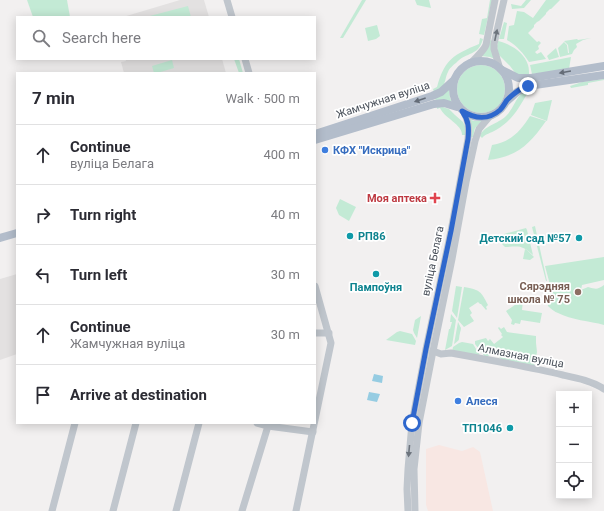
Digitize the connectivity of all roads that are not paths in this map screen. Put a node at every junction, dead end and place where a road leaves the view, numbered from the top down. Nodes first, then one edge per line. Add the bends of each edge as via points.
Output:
1 (227, 0) edge
2 (495, 0) edge
3 (504, 0) edge
4 (232, 16) edge
5 (244, 60) edge
6 (471, 62) junction
7 (604, 66) edge
8 (501, 69) junction
9 (249, 72) edge
10 (604, 75) edge
11 (453, 81) junction
12 (507, 101) junction
13 (460, 109) junction
14 (490, 116) junction
15 (316, 134) edge
16 (316, 140) edge
17 (16, 233) edge
18 (0, 238) edge
19 (316, 289) edge
20 (316, 333) edge
21 (329, 333) junction
22 (433, 351) junction
23 (604, 389) edge
24 (316, 417) edge
25 (75, 424) edge
26 (136, 424) edge
27 (199, 424) edge
28 (261, 424) edge
29 (315, 424) edge
30 (268, 426) junction
31 (313, 432) junction
32 (52, 511) edge
33 (113, 511) edge
34 (176, 511) edge
35 (242, 511) edge
36 (296, 511) edge
37 (408, 511) edge
38 (415, 511) edge

1 - 4 street
2 - 6 street via 485,48
8 -> 3 street via 494,44
5 - 9 street
6 - 8 main road via 488,62
6 - 11 main road via 462,68
7 -> 8 main road via 531,78 518,78
8 - 12 main road via 509,86
10 - 12 main road via 528,86
11 - 13 main road via 452,92
11 -> 15 main road, Жамчужная вуліца via 432,96
12 - 14 main road via 500,111
13 - 14 main road via 478,118
13 - 16 main road, Жамчужная вуліца via 444,103 434,104
13 -> 37 street, вуліца Белага via 469,128 468,139 412,423
14 - 22 street, вуліца Белага via 479,129 475,141
17 - 18 main road
19 - 21 street
20 - 21 street
21 - 24 street via 331,343
22 - 23 street, Алмазная вуліца via 536,369 584,380
22 - 38 street, вуліца Белага via 419,423 414,469
25 - 32 street
26 - 33 street
27 - 34 street
28 - 30 street
29 - 31 street
30 - 31 street
30 - 35 street
31 - 36 street

